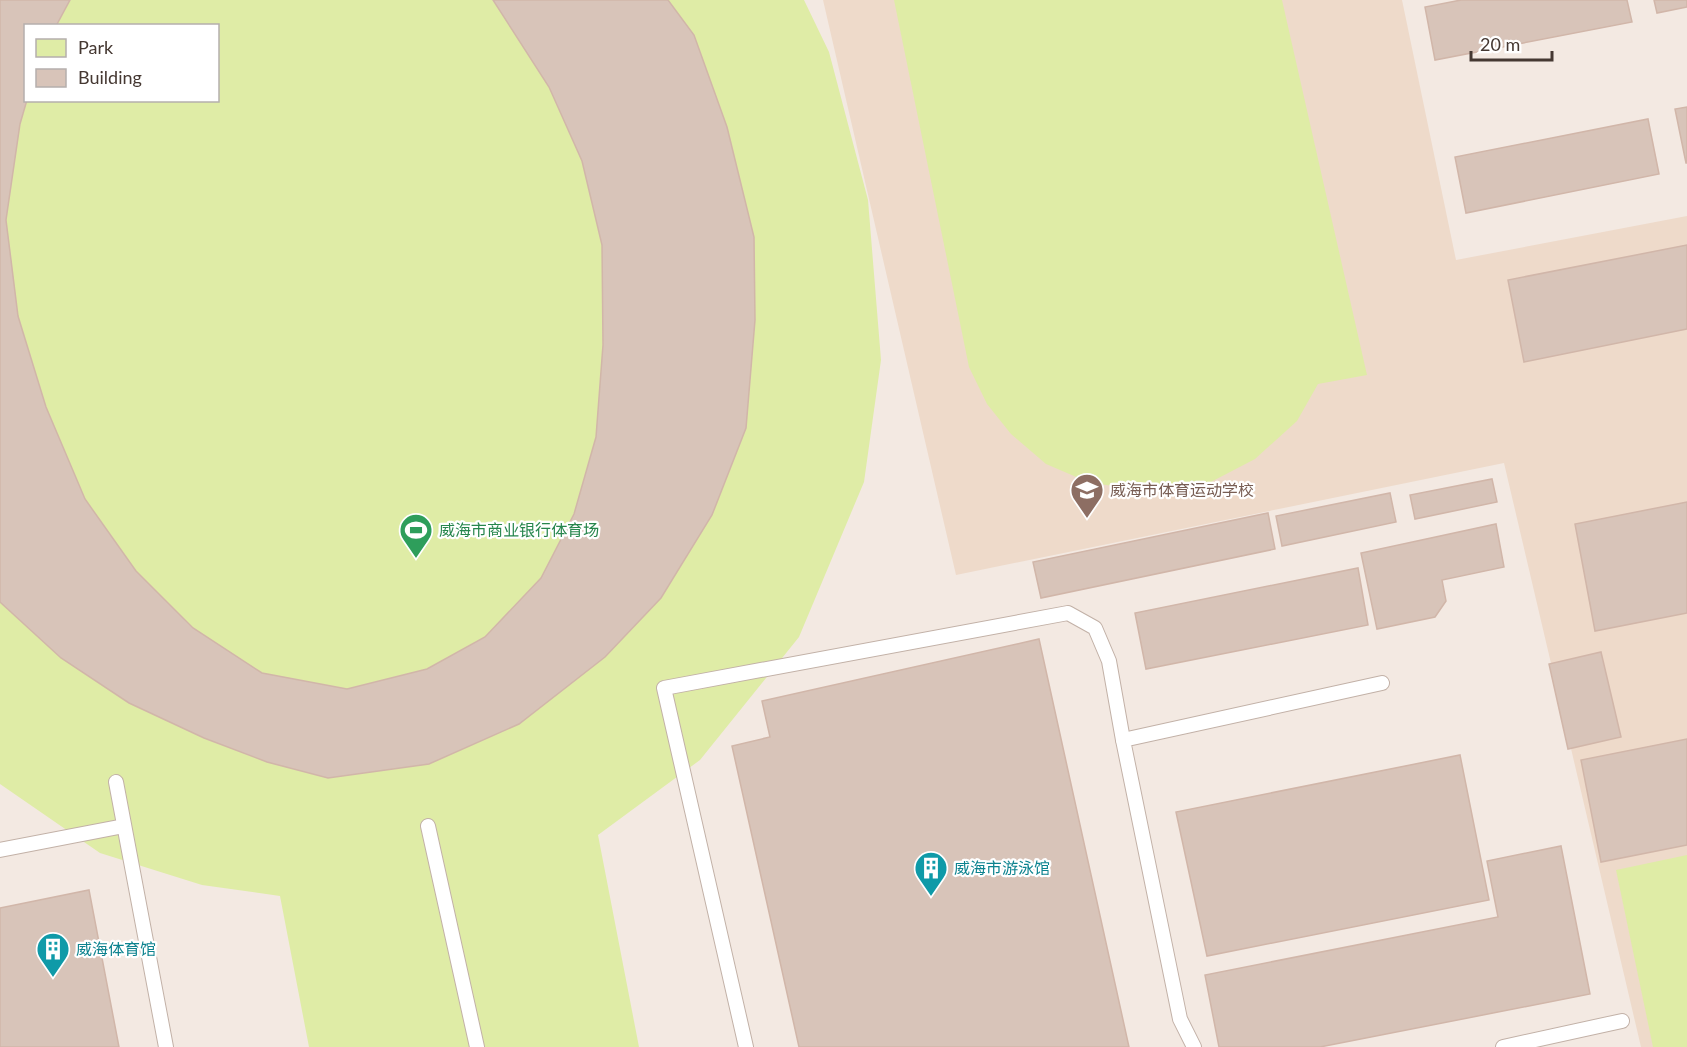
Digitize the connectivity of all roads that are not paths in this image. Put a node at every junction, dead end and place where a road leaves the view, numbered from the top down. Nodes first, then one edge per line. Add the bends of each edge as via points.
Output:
1 (1382, 684) dead end
2 (1123, 740) junction
3 (116, 782) dead end
4 (428, 825) dead end
5 (124, 826) junction
6 (0, 850) edge
7 (1622, 1021) dead end
8 (166, 1047) edge
9 (477, 1047) edge
10 (746, 1047) edge
11 (1194, 1047) edge
12 (1503, 1047) edge

1 - 2 lane
2 - 10 lane via 1109,661 1100,639 1095,628 1068,613 664,688
2 - 11 lane via 1180,1019
3 - 5 lane
4 - 9 lane
5 - 6 lane
5 - 8 lane
7 - 12 lane

